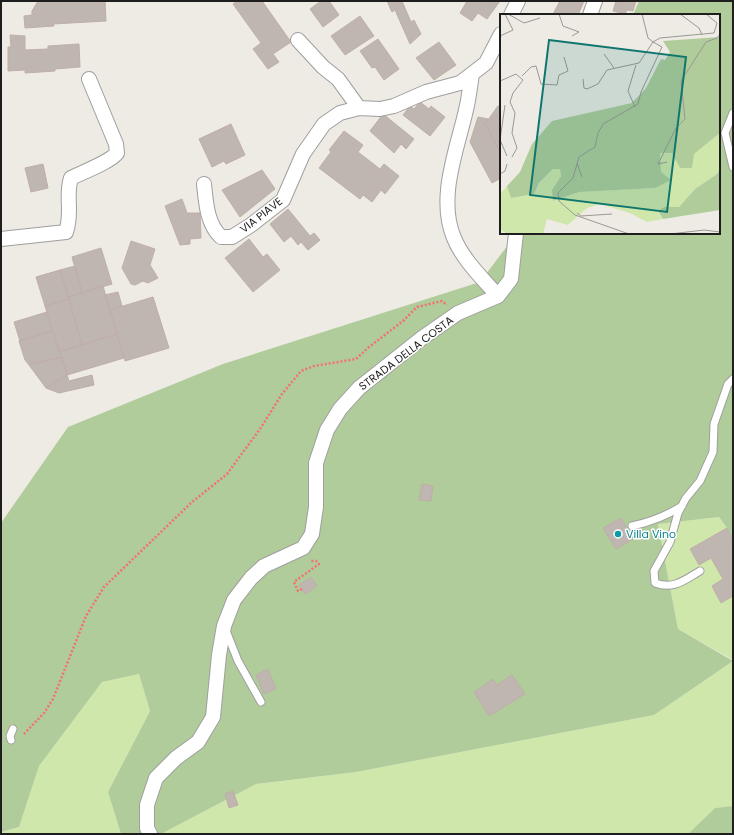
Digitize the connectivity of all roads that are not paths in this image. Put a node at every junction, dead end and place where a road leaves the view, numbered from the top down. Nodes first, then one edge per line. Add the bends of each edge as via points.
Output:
1 (518, 1) edge
2 (594, 1) edge
3 (512, 14) edge
4 (590, 14) edge
5 (500, 36) edge
6 (298, 40) dead end
7 (472, 74) junction
8 (89, 79) dead end
9 (359, 108) junction
10 (733, 113) edge
11 (733, 167) edge
12 (204, 184) dead end
13 (516, 234) edge
14 (1, 240) edge
15 (498, 296) junction
16 (733, 379) edge
17 (682, 505) junction
18 (632, 526) dead end
19 (700, 571) dead end
20 (224, 626) junction
21 (261, 702) dead end
22 (13, 729) dead end
23 (11, 740) road end
24 (150, 834) edge

1 - 3 street
2 - 4 street
5 - 7 street, VIA PIAVE via 486,63
6 - 9 street via 338,79
7 - 9 street, VIA PIAVE via 460,83 426,92 394,106 380,109
7 - 15 street via 448,193 447,218 454,239 465,257
8 - 14 street via 116,144 117,153 112,159 71,178 70,220 66,232
9 - 12 street, VIA PIAVE via 340,113 324,124 303,154 283,200 232,237 221,237 214,230 206,207
10 - 11 lane via 726,133
13 - 15 street via 511,278
15 - 20 street, STRADA DELLA COSTA via 458,313 428,334 359,388 340,409 327,430 316,463 316,507 312,534 303,548 264,566 251,578 234,600
16 - 17 lane via 728,384 714,424 713,452 700,481
17 - 18 lane via 649,522
17 - 19 lane via 670,542 654,571 655,583 666,587
20 - 21 lane via 238,661
20 - 24 street, STRADA DELLA COSTA via 213,717 198,742 176,758 156,778 147,805 147,828
22 - 23 lane

